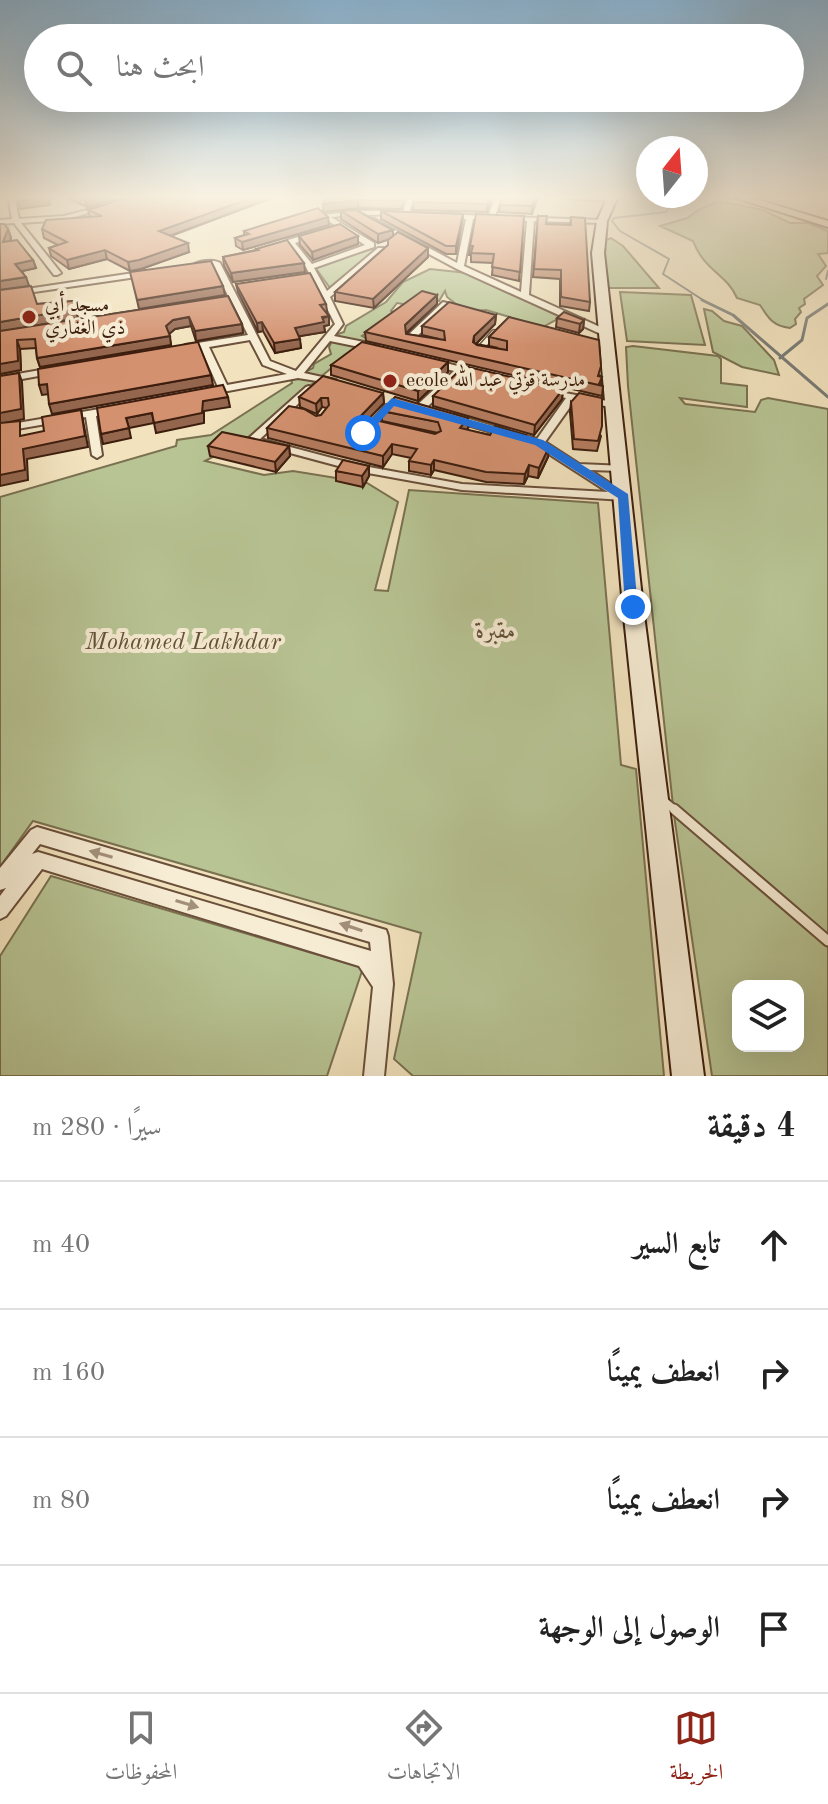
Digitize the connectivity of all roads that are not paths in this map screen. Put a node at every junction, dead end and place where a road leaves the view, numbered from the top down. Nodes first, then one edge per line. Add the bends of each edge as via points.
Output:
1 (36, 246) edge
2 (294, 246) edge
3 (368, 246) edge
4 (373, 246) edge
5 (421, 246) edge
6 (464, 246) edge
7 (529, 246) edge
8 (599, 246) edge
9 (231, 259) edge
10 (216, 263) junction
11 (185, 267) edge
12 (460, 267) junction
13 (312, 271) junction
14 (154, 272) edge
15 (57, 273) dead end
16 (301, 277) edge
17 (244, 286) edge
18 (230, 288) junction
19 (0, 295) edge
20 (327, 295) junction
21 (525, 296) junction
22 (235, 299) junction
23 (219, 302) edge
24 (474, 311) edge
25 (497, 330) edge
26 (253, 337) junction
27 (328, 338) junction
28 (603, 341) junction
29 (425, 342) edge
30 (204, 345) junction
31 (172, 350) edge
32 (383, 350) edge
33 (491, 352) edge
34 (420, 359) edge
35 (63, 369) edge
36 (460, 370) junction
37 (298, 375) junction
38 (485, 375) edge
39 (321, 378) junction
40 (0, 380) edge
41 (223, 388) junction
42 (349, 388) edge
43 (534, 388) edge
44 (194, 394) edge
45 (378, 397) edge
46 (572, 397) junction
47 (392, 402) junction
48 (615, 405) junction
49 (120, 408) edge
50 (419, 409) junction
51 (432, 413) edge
52 (91, 414) junction
53 (446, 416) edge
54 (372, 424) junction
55 (385, 427) edge
56 (0, 429) edge
57 (363, 433) edge
58 (539, 443) junction
59 (97, 455) dead end
60 (578, 467) junction
61 (621, 468) junction
62 (624, 497) junction
63 (654, 792) junction
64 (0, 882) edge
65 (0, 910) edge
66 (828, 941) edge
67 (383, 984) junction
68 (374, 1076) edge
69 (688, 1076) edge

1 - 15 street
2 - 13 street
3 - 13 street
4 - 20 street via 382,251
5 - 12 street
6 - 12 street
7 - 21 street
8 - 28 main road
9 - 10 street
10 - 11 street
10 - 18 street
12 - 21 street
13 - 16 street
13 - 20 street
14 - 19 street
17 - 18 street
18 - 22 street
20 - 27 street via 339,324
21 - 28 street
22 - 23 street
22 - 26 street
24 - 29 street via 446,304 410,338
25 - 33 lane via 478,349
26 - 30 street
26 - 37 street via 266,363
27 - 32 street
27 - 37 street
28 - 48 main road
30 - 31 street
30 - 41 street
34 - 36 street
35 - 40 street
36 - 38 street
36 - 50 street
37 - 39 street
37 - 41 street
39 - 42 street
39 - 62 street via 291,411 253,440 357,468 462,487
41 - 44 street
43 - 46 street
45 - 47 street
46 - 48 street
46 - 58 street
47 - 50 street
47 - 54 lane
48 - 61 main road
49 - 52 street
50 - 51 street
52 - 56 street
52 - 59 street
53 - 58 street
54 - 55 lane
54 - 57 street
58 - 60 street
60 - 61 street
60 - 62 street
61 - 62 main road
62 - 63 main road
63 - 66 lane
63 - 69 main road
67 -> 64 street via 379,936 37,835
65 -> 67 street via 38,860 365,958
67 - 68 street

